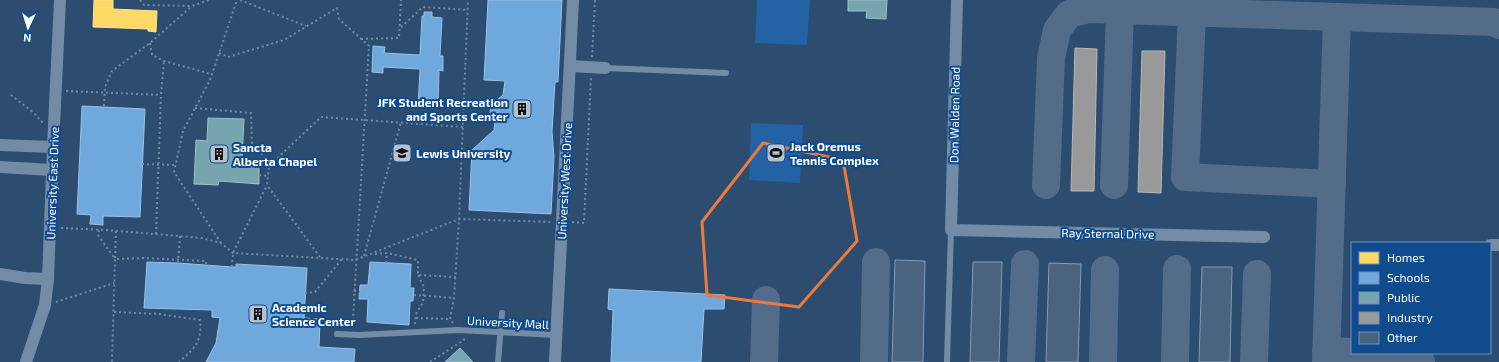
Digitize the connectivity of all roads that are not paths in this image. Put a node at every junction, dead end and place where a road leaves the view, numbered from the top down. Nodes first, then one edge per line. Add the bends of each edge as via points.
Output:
1 (60, 0) edge
2 (573, 0) edge
3 (957, 0) edge
4 (570, 66) junction
5 (605, 68) joint
6 (726, 73) dead end
7 (0, 146) edge
8 (53, 147) junction
9 (0, 168) edge
10 (52, 170) junction
11 (951, 230) junction
12 (1264, 237) dead end
13 (0, 274) edge
14 (48, 279) junction
15 (502, 313) dead end
16 (501, 332) junction
17 (337, 334) dead end
18 (556, 335) junction
19 (26, 362) edge
20 (498, 362) edge
21 (555, 362) edge
22 (947, 362) edge

1 - 8 street, University East Drive
2 - 4 street, University West Drive
3 - 11 street, Don Walden Road
4 - 5 street
4 - 18 street, University West Drive
5 - 6 lane
7 - 8 street
8 - 10 street, University East Drive
9 - 10 street
10 - 14 street, University East Drive
11 - 12 street, Ray Sternal Drive
11 - 22 lane
13 - 14 street
14 - 19 street, University East Drive via 45,305
15 - 16 lane
16 - 17 lane, University Mall via 458,330
16 - 18 lane, University Mall
16 - 20 lane
18 - 21 street, University West Drive

